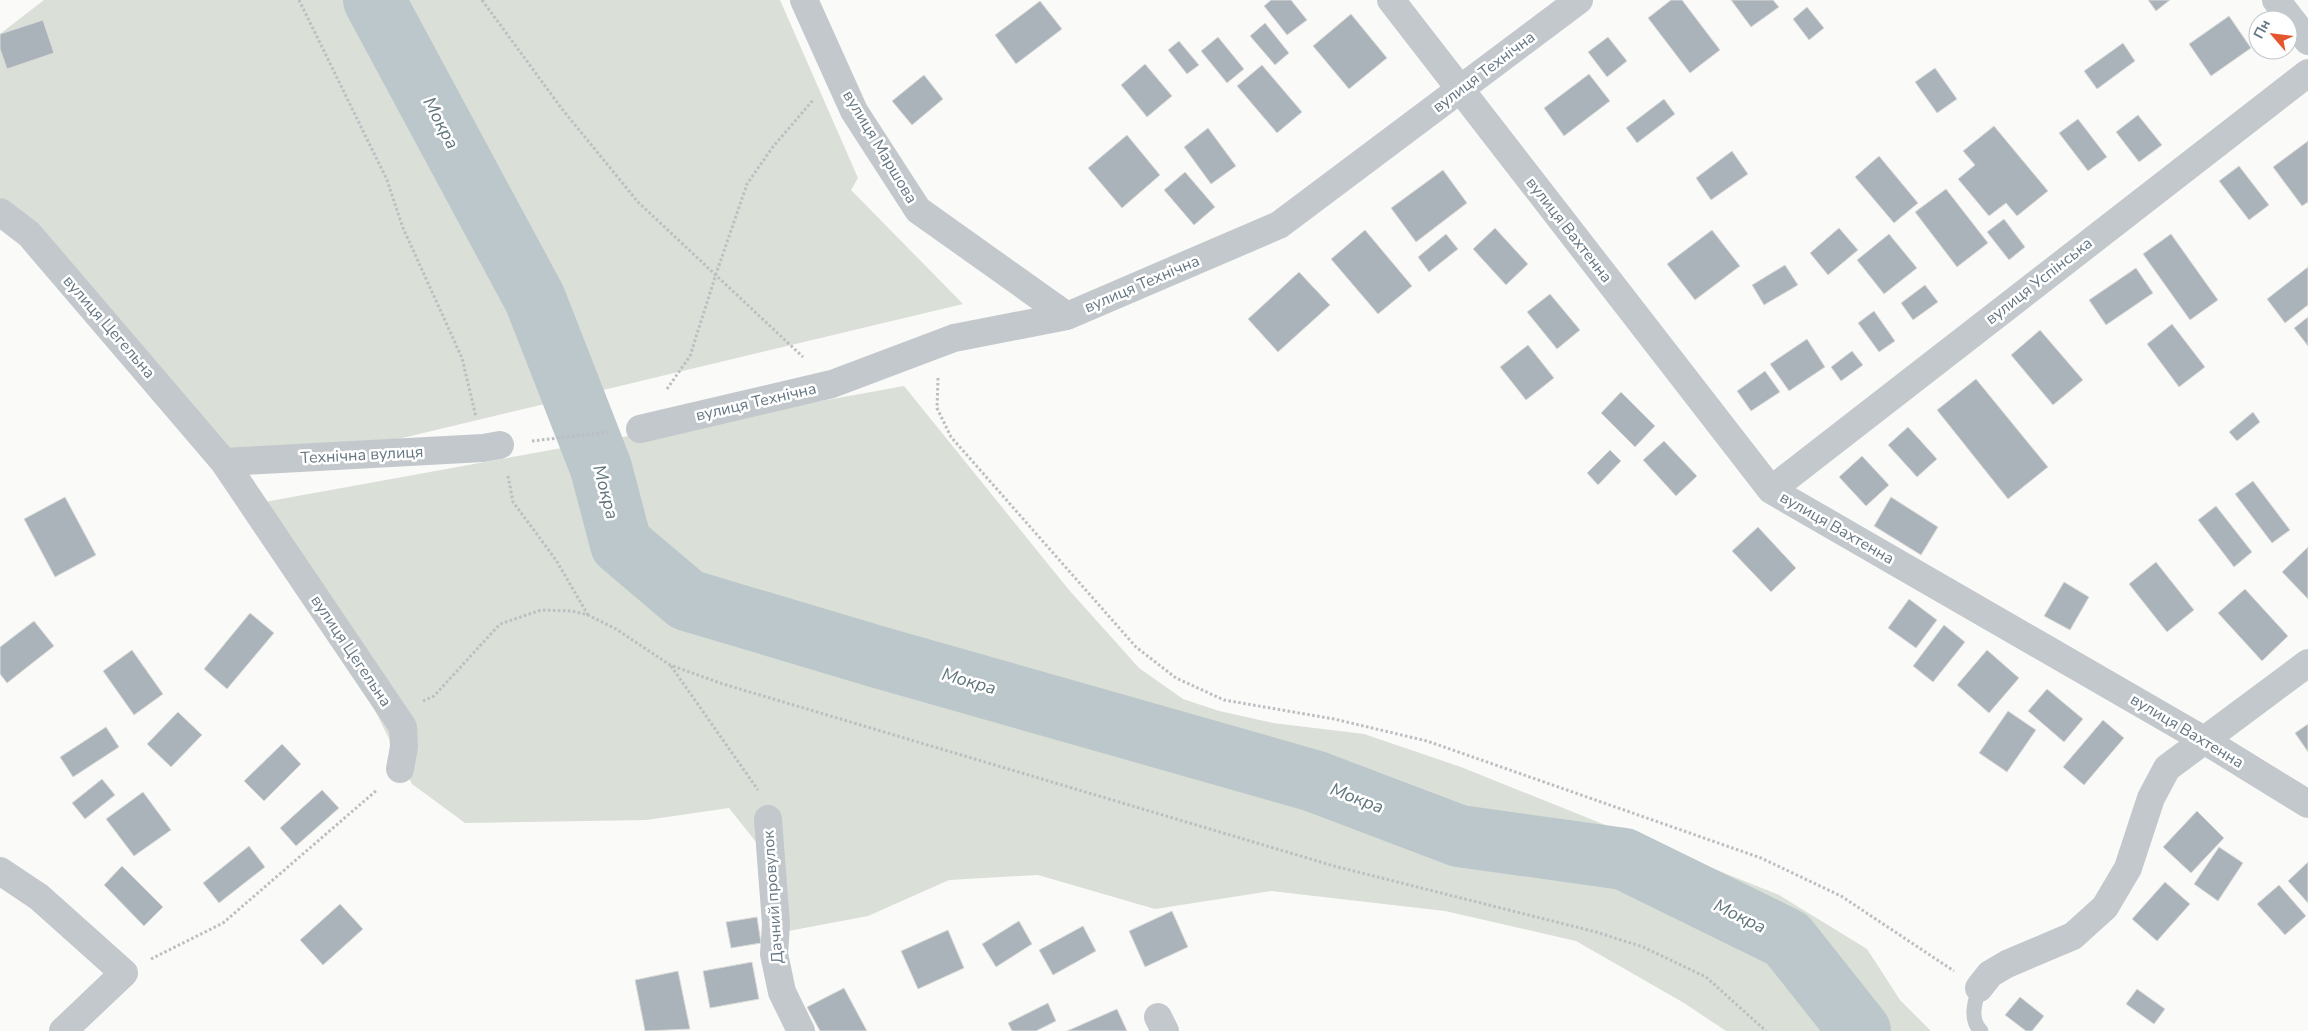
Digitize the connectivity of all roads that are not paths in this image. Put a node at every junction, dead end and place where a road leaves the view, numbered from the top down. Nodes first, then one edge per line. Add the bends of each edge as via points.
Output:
1 (804, 0) edge
2 (1391, 0) edge
3 (1579, 0) edge
4 (2276, 0) edge
5 (2308, 41) edge
6 (2308, 72) edge
7 (1461, 90) junction
8 (0, 212) edge
9 (1067, 316) junction
10 (630, 430) road end
11 (491, 447) road end
12 (224, 462) junction
13 (1771, 490) junction
14 (2308, 663) edge
15 (2204, 740) junction
16 (400, 769) road end
17 (2308, 804) edge
18 (768, 819) road end
19 (0, 871) edge
20 (1979, 988) joint
21 (63, 1031) edge
22 (801, 1031) edge
23 (1981, 1031) edge

1 - 9 street, вулиця Маршова via 854,112 918,210
2 - 7 street, вулиця Вахтенна
3 - 7 street, вулиця Технічна
4 - 5 street
6 - 13 street, вулиця Успінська
7 - 9 street, вулиця Технічна via 1279,225
7 - 13 street, вулиця Вахтенна
8 - 12 street, вулиця Цегельна via 29,234
9 - 10 street, вулиця Технічна via 954,338 832,384
11 - 12 street, Технічна вулиця
12 - 16 street, вулиця Цегельна via 403,727
13 - 15 street, вулиця Вахтенна
14 - 15 street
15 - 17 street, вулиця Вахтенна
15 - 20 street via 2167,768 2151,798 2128,868 2105,907 2073,936 2007,964 1990,974
18 - 22 street, Дачний провулок via 776,924 774,954 782,992
19 - 21 street via 39,897 124,973
20 - 23 lane via 1973,1009 1976,1027

